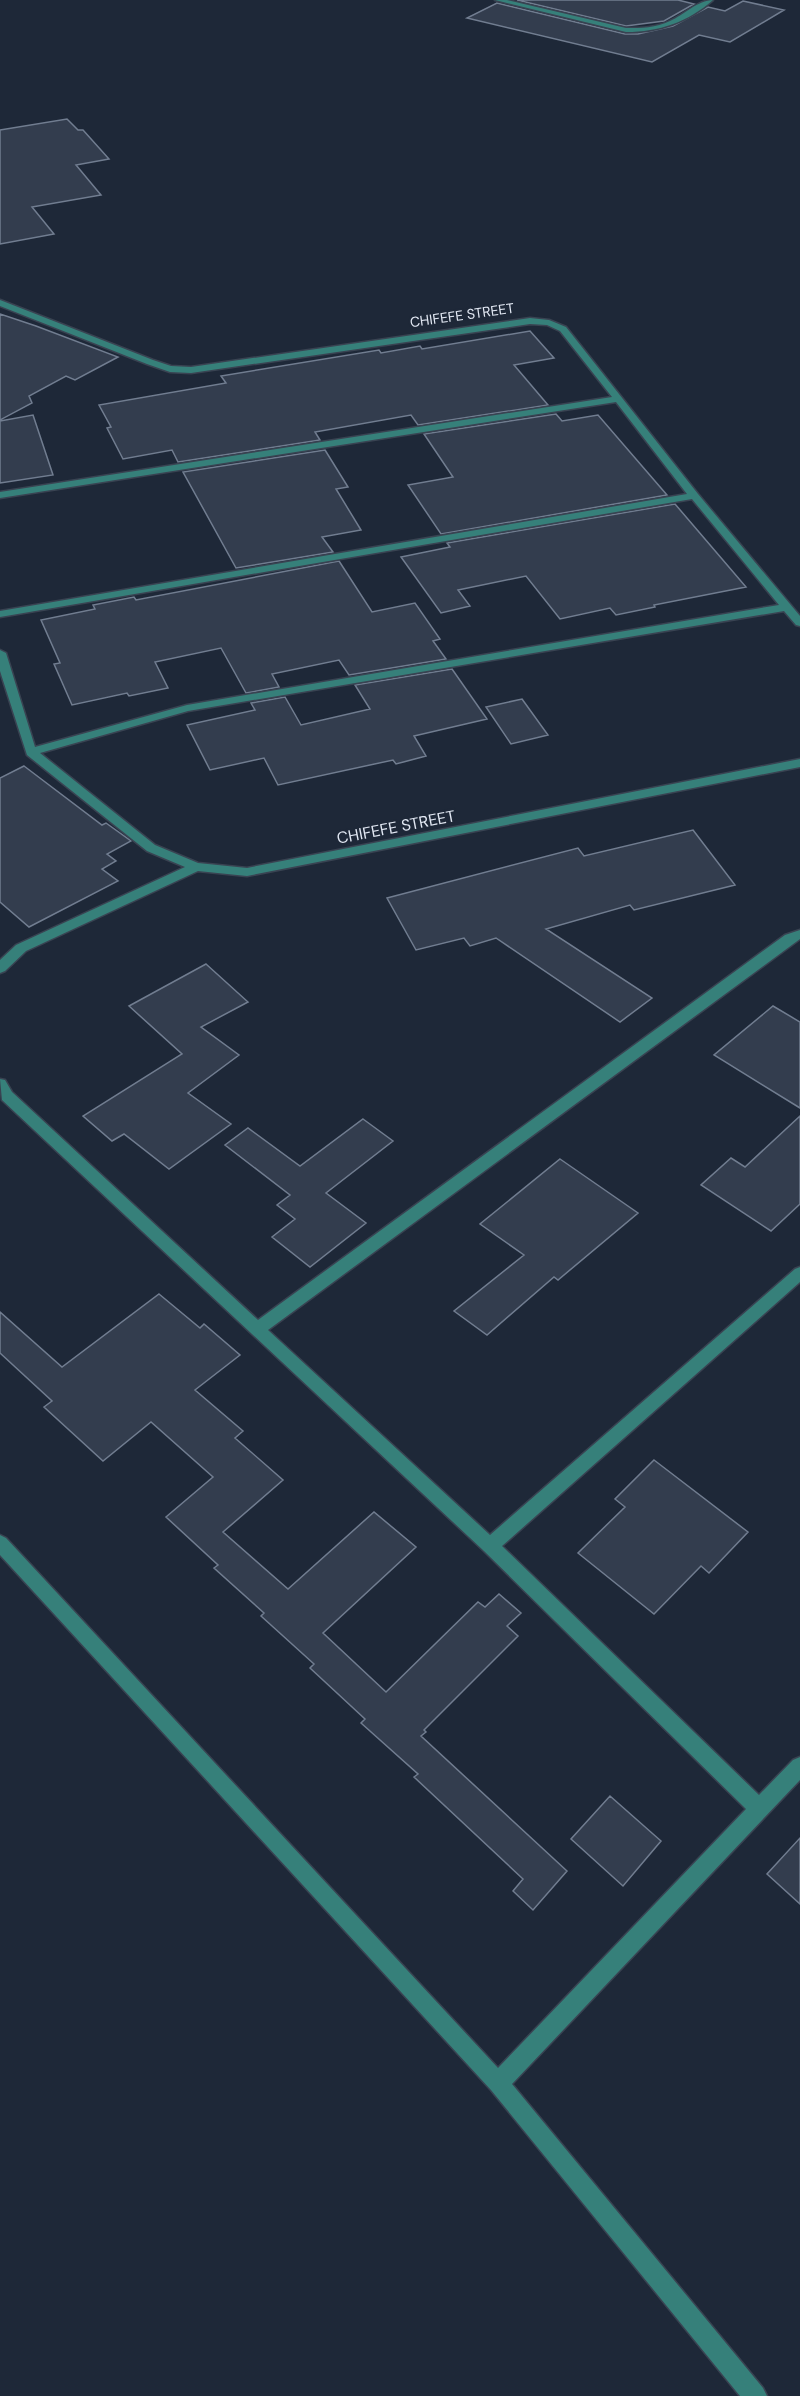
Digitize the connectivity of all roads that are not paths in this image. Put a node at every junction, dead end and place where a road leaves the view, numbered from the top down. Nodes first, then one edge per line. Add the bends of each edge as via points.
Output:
1 (498, 0) edge
2 (710, 0) edge
3 (0, 303) edge
4 (619, 399) junction
5 (0, 495) edge
6 (694, 496) junction
7 (787, 606) junction
8 (0, 614) edge
9 (800, 623) edge
10 (0, 653) edge
11 (31, 752) junction
12 (800, 763) edge
13 (196, 867) junction
14 (800, 934) edge
15 (0, 968) edge
16 (0, 1084) edge
17 (800, 1273) edge
18 (256, 1330) junction
19 (0, 1543) edge
20 (489, 1546) junction
21 (800, 1766) edge
22 (759, 1808) junction
23 (498, 2083) junction
24 (755, 2396) edge

1 - 2 street via 626,30 646,31 668,27
3 - 4 street, CHIFEFE STREET via 150,363 180,370 530,321 549,323 563,329
4 - 5 street
4 - 6 street, CHIFEFE STREET
6 - 7 street, CHIFEFE STREET
6 - 8 street
7 - 9 street, CHIFEFE STREET
7 - 11 street via 187,708
10 - 11 street
11 - 13 street, CHIFEFE STREET via 151,848
12 - 13 street, CHIFEFE STREET via 247,872
13 - 15 street via 21,948
14 - 18 street
16 - 18 street via 7,1096
17 - 20 street
18 - 20 street
19 - 23 street
20 - 22 street
21 - 22 street
22 - 23 street
23 - 24 street

